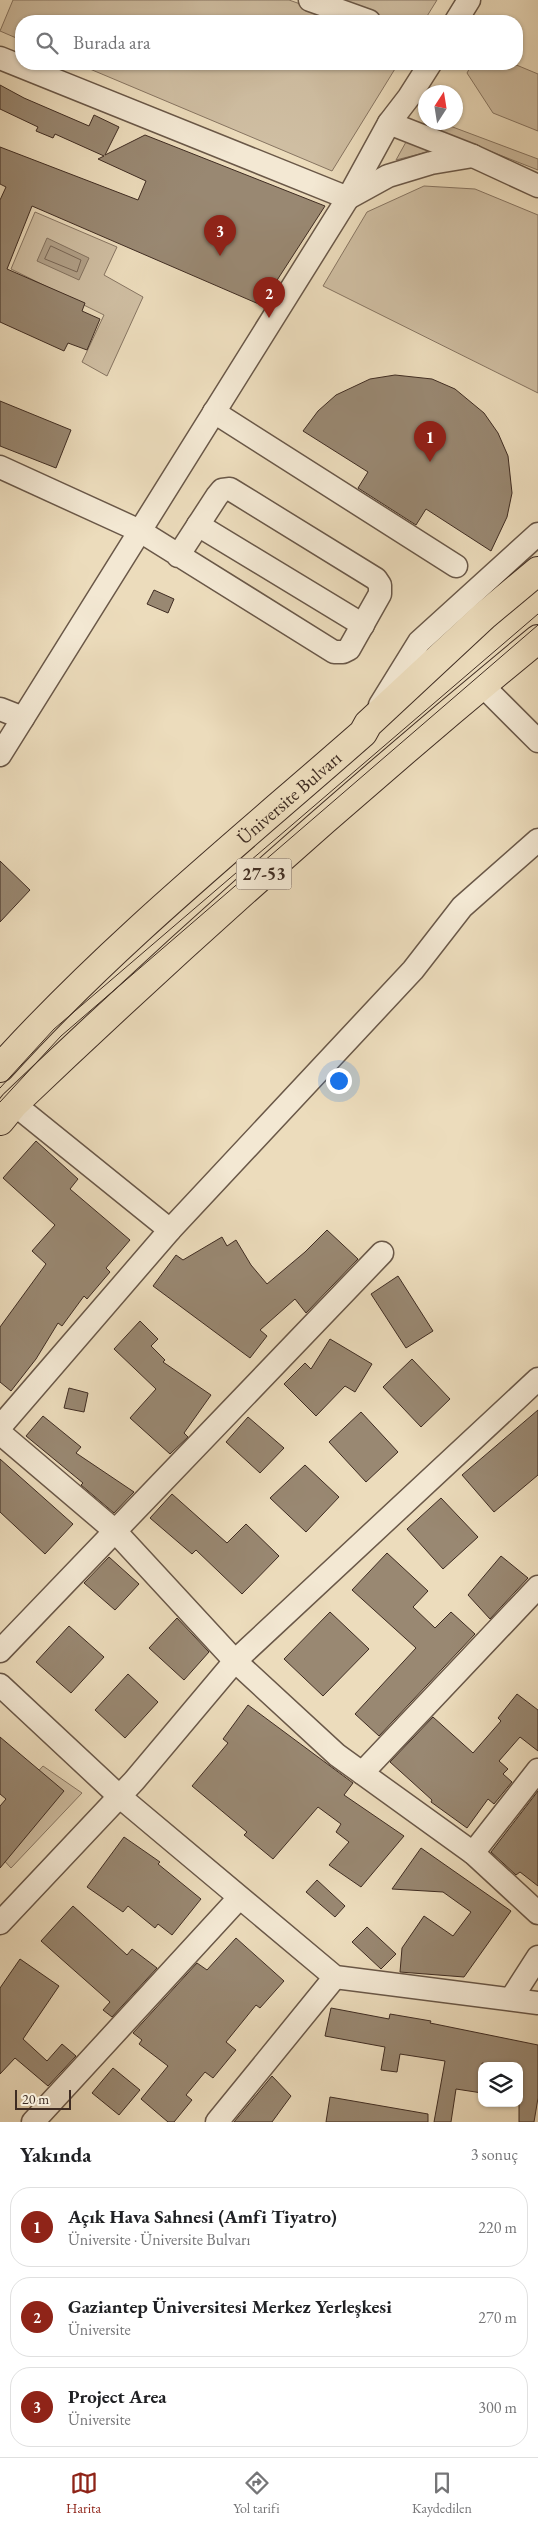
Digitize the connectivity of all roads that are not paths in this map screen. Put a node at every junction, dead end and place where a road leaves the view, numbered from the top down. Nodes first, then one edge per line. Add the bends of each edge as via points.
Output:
1 (310, 0) edge
2 (469, 0) edge
3 (352, 15) edge
4 (460, 15) edge
5 (0, 58) edge
6 (15, 64) edge
7 (30, 70) edge
8 (426, 70) edge
9 (389, 123) junction
10 (473, 156) junction
11 (538, 186) edge
12 (348, 198) junction
13 (214, 412) junction
14 (0, 467) edge
15 (198, 525) junction
16 (140, 531) junction
17 (538, 534) edge
18 (178, 556) junction
19 (456, 566) dead end
20 (538, 571) edge
21 (362, 625) junction
22 (538, 639) edge
23 (482, 685) junction
24 (0, 709) edge
25 (23, 718) junction
26 (368, 724) junction
27 (538, 741) edge
28 (0, 755) edge
29 (538, 840) edge
30 (0, 1068) edge
31 (7, 1113) edge
32 (170, 1230) junction
33 (382, 1253) dead end
34 (538, 1378) edge
35 (0, 1427) edge
36 (0, 1433) edge
37 (114, 1530) junction
38 (538, 1586) edge
39 (0, 1651) edge
40 (234, 1661) junction
41 (0, 1685) edge
42 (538, 1770) edge
43 (362, 1773) junction
44 (119, 1796) junction
45 (473, 1853) junction
46 (239, 1898) junction
47 (538, 1913) edge
48 (0, 1923) edge
49 (538, 1957) edge
50 (335, 1977) junction
51 (511, 1999) junction
52 (538, 2003) edge
53 (33, 2122) edge
54 (217, 2122) edge

1 - 3 street
2 - 4 street
5 - 6 street
7 - 12 street
8 - 9 street
9 - 10 street
9 - 12 street
10 - 11 street
10 - 12 street via 431,163 388,176
12 - 13 street
13 - 16 street
13 - 19 street
14 - 16 street
15 - 18 street
15 - 21 street
15 - 21 street via 216,496 222,490 230,489 376,579 380,594
16 - 18 street
16 - 25 street
17 - 26 street via 419,642
18 - 21 street via 334,652 349,649
20 - 26 main road, Üniversite Bulvarı via 484,616
22 - 23 main road, Üniversite Bulvarı / 27-53
23 - 27 street
23 - 31 main road, Üniversite Bulvarı / 27-53 via 133,990
24 - 25 street
25 - 28 street
26 - 30 main road, Üniversite Bulvarı via 364,733 142,927
29 - 32 street via 462,907 413,970
31 - 32 street
32 - 35 street
33 - 37 street
34 - 40 street
36 - 37 street
37 - 39 street
37 - 40 street
38 - 43 street
40 - 43 street via 337,1755
40 - 44 street
41 - 44 street
42 - 45 street
43 - 45 street
44 - 46 street
44 - 48 street
45 - 47 street
46 - 50 street
46 - 53 street
49 - 51 street
50 - 51 street
50 - 54 street
51 - 52 street

